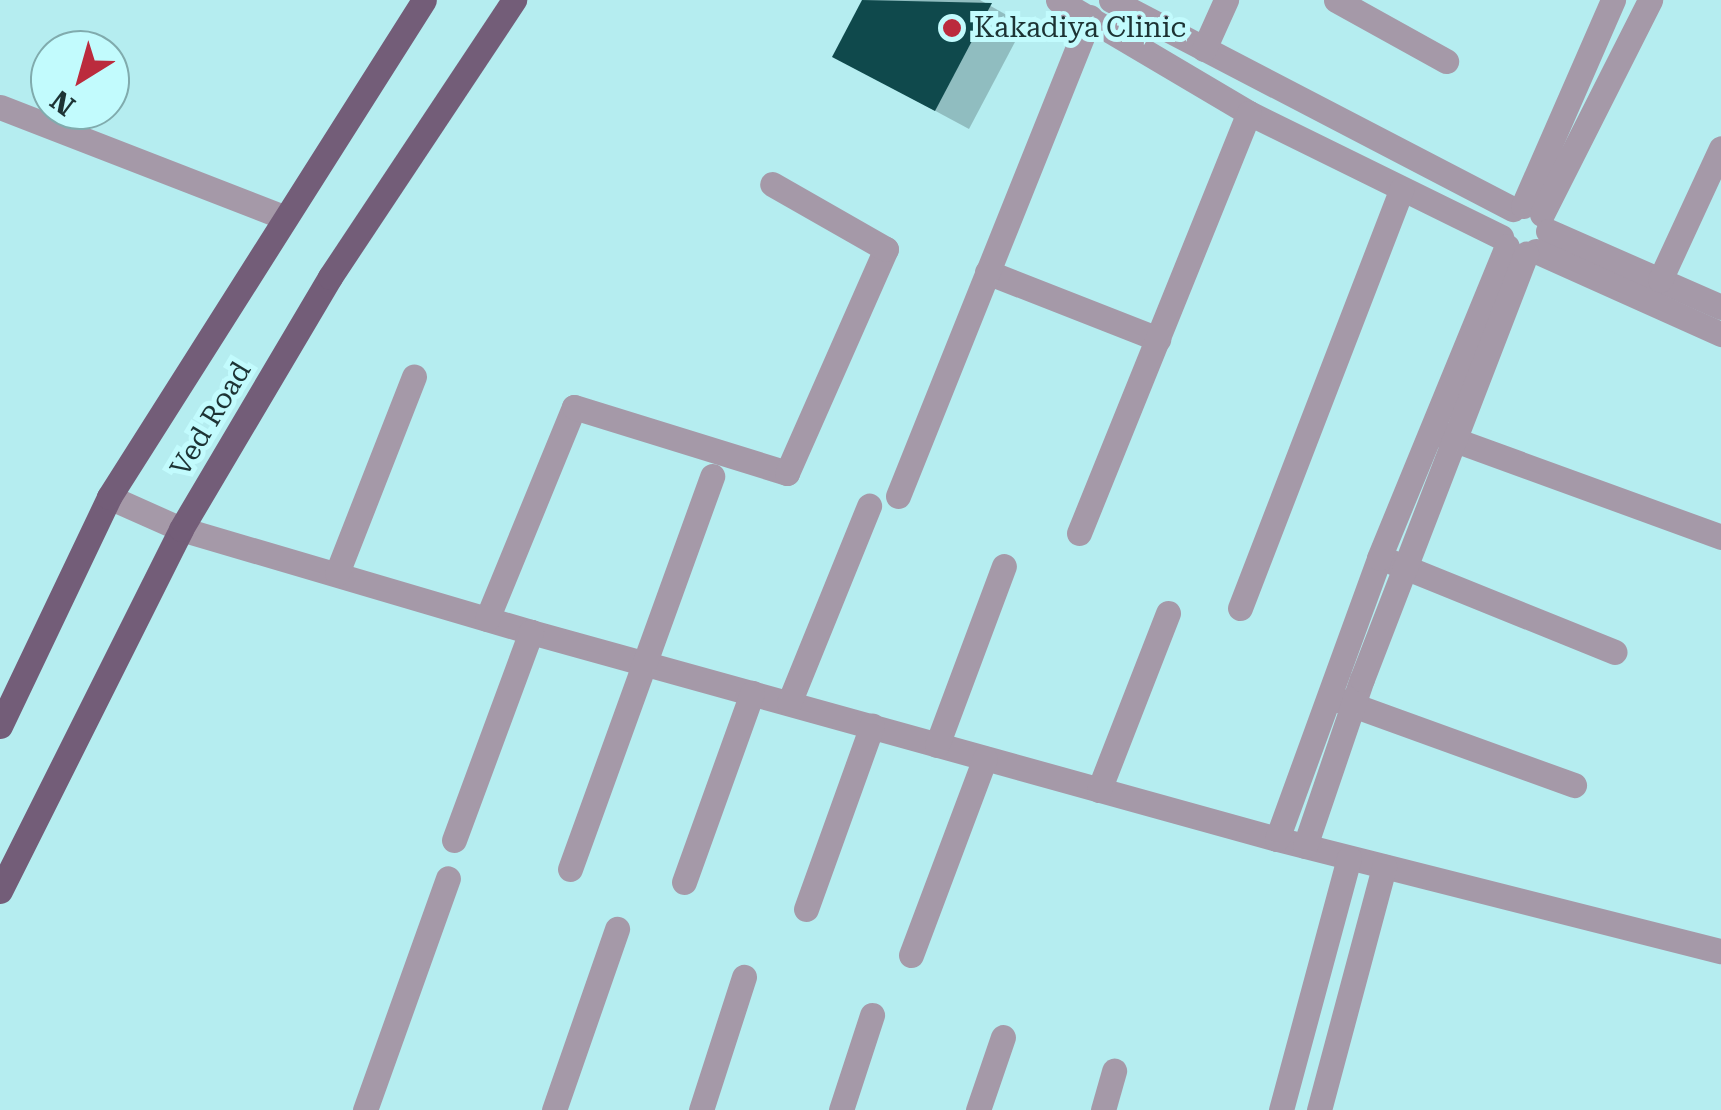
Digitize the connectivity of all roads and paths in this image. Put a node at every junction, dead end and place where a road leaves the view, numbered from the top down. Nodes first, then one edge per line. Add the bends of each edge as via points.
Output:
1 (424, 0) edge
2 (514, 0) edge
3 (1058, 0) edge
4 (1111, 0) edge
5 (1226, 0) edge
6 (1336, 0) edge
7 (1612, 0) edge
8 (1650, 0) edge
9 (1090, 18) junction
10 (1204, 49) junction
11 (1446, 61) dead end
12 (0, 107) edge
13 (1249, 113) junction
14 (1721, 148) edge
15 (772, 184) dead end
16 (1402, 189) junction
17 (284, 217) junction
18 (1524, 231) junction
19 (987, 272) junction
20 (1660, 280) junction
21 (1721, 307) edge
22 (1721, 334) edge
23 (1158, 339) junction
24 (414, 377) dead end
25 (1430, 431) junction
26 (1459, 441) junction
27 (712, 476) dead end
28 (898, 496) dead end
29 (109, 497) junction
30 (869, 506) dead end
31 (181, 529) junction
32 (1079, 532) dead end
33 (1721, 537) edge
34 (1378, 558) junction
35 (1004, 566) dead end
36 (1408, 568) junction
37 (336, 573) junction
38 (1240, 608) dead end
39 (1168, 612) dead end
40 (487, 618) junction
41 (531, 632) junction
42 (1614, 652) dead end
43 (642, 661) junction
44 (752, 693) junction
45 (1341, 701) junction
46 (788, 704) junction
47 (0, 726) edge
48 (872, 726) junction
49 (938, 744) junction
50 (984, 758) junction
51 (1574, 785) dead end
52 (1098, 790) junction
53 (1278, 839) junction
54 (454, 840) dead end
55 (1305, 846) junction
56 (1349, 858) junction
57 (1384, 866) junction
58 (570, 869) dead end
59 (448, 878) dead end
60 (684, 882) dead end
61 (0, 891) edge
62 (806, 909) dead end
63 (616, 928) dead end
64 (1721, 951) edge
65 (911, 956) dead end
66 (744, 977) dead end
67 (872, 1015) dead end
68 (1003, 1037) dead end
69 (1114, 1072) dead end
70 (365, 1110) edge
71 (554, 1110) edge
72 (701, 1110) edge
73 (840, 1110) edge
74 (978, 1110) edge
75 (1103, 1110) edge
76 (1281, 1110) edge
77 (1319, 1110) edge

1 - 17 main road, Ved Road
2 - 31 main road, Ved Road via 330,277
3 - 9 street
4 - 10 street
5 - 10 street
6 - 11 street
7 - 18 street
8 - 18 street
9 - 13 street
9 - 19 street
10 - 18 street
12 - 17 street
13 - 16 street
13 - 23 street
14 - 20 street
15 - 40 street via 886,249 787,473 574,407
16 - 18 street
16 - 38 street
17 - 29 main road, Ved Road
18 - 20 street
18 - 22 street
18 - 25 street
18 - 26 street
19 - 23 street
19 - 28 street
20 - 21 street
23 - 32 street
24 - 37 street
25 - 26 street
25 - 34 street
26 - 33 street
26 - 36 street
27 - 43 street
29 - 31 street
29 - 47 main road, Ved Road
30 - 46 street
31 - 37 street
31 - 61 main road, Ved Road
34 - 36 street
34 - 45 street
35 - 49 street
36 - 42 street
36 - 45 street
37 - 40 street
39 - 52 street
40 - 41 street
41 - 43 street
41 - 54 street
43 - 44 street
43 - 58 street
44 - 46 street
44 - 60 street
45 - 51 street
45 - 53 street
45 - 55 street
46 - 48 street
48 - 49 street
48 - 62 street
49 - 50 street
50 - 52 street
50 - 65 street
52 - 53 street
53 - 55 street
55 - 56 street
56 - 57 street
56 - 76 street
57 - 64 street
57 - 77 street
59 - 70 street
63 - 71 street
66 - 72 street
67 - 73 street
68 - 74 street
69 - 75 street

